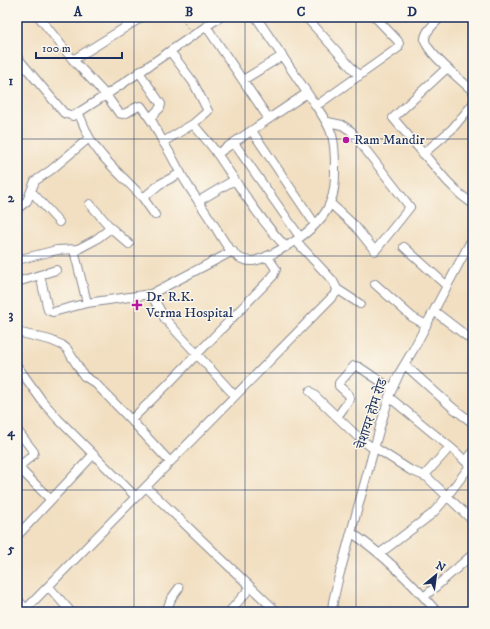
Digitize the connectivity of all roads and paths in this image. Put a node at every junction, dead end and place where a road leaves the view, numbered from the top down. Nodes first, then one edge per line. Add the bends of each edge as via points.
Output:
1 (39, 17) edge
2 (142, 17) edge
3 (180, 17) edge
4 (220, 17) edge
5 (256, 17) edge
6 (306, 17) edge
7 (375, 17) edge
8 (441, 17) edge
9 (206, 26) junction
10 (192, 36) junction
11 (170, 51) junction
12 (282, 56) junction
13 (17, 57) edge
14 (73, 60) junction
15 (447, 68) junction
16 (139, 72) junction
17 (359, 76) junction
18 (243, 80) junction
19 (473, 91) edge
20 (307, 92) junction
21 (106, 95) junction
22 (473, 104) edge
23 (316, 106) junction
24 (79, 114) junction
25 (150, 118) junction
26 (269, 119) junction
27 (328, 122) junction
28 (193, 124) junction
29 (252, 131) junction
30 (89, 138) junction
31 (164, 142) junction
32 (234, 142) junction
33 (217, 154) junction
34 (424, 154) junction
35 (181, 173) junction
36 (234, 180) junction
37 (31, 191) junction
38 (143, 198) junction
39 (199, 201) junction
40 (90, 204) dead end
41 (330, 204) junction
42 (473, 204) edge
43 (17, 209) edge
44 (155, 215) dead end
45 (59, 222) dead end
46 (314, 224) junction
47 (111, 228) junction
48 (473, 237) edge
49 (298, 239) junction
50 (129, 244) dead end
51 (286, 247) junction
52 (404, 247) dead end
53 (78, 248) junction
54 (233, 251) junction
55 (267, 256) junction
56 (17, 260) edge
57 (56, 270) dead end
58 (40, 275) junction
59 (17, 282) edge
60 (375, 284) dead end
61 (447, 286) junction
62 (337, 289) junction
63 (151, 294) junction
64 (87, 303) junction
65 (360, 304) dead end
66 (434, 311) junction
67 (426, 326) junction
68 (17, 330) edge
69 (473, 341) edge
70 (196, 355) junction
71 (405, 365) junction
72 (17, 366) edge
73 (310, 391) dead end
74 (391, 393) junction
75 (235, 396) junction
76 (337, 417) junction
77 (131, 420) junction
78 (473, 423) edge
79 (17, 430) edge
80 (450, 447) junction
81 (374, 448) junction
82 (473, 452) edge
83 (94, 455) junction
84 (170, 462) junction
85 (470, 465) edge
86 (19, 469) edge
87 (424, 476) junction
88 (146, 487) junction
89 (447, 496) junction
90 (136, 498) junction
91 (51, 500) junction
92 (473, 521) edge
93 (352, 533) junction
94 (17, 536) edge
95 (379, 554) junction
96 (473, 554) edge
97 (49, 587) junction
98 (251, 587) junction
99 (179, 588) dead end
100 (424, 597) junction
101 (17, 599) edge
102 (25, 611) edge
103 (70, 612) edge
104 (166, 612) edge
105 (229, 612) edge
106 (278, 612) edge
107 (332, 612) edge
108 (438, 612) edge

1 - 14 street
2 - 14 street
3 - 10 path
4 - 9 street
5 - 12 street
6 - 17 street
7 - 17 street via 398,41 398,48
8 - 15 street via 426,35 425,40 427,46
9 - 10 street
9 - 18 street
10 - 11 street
11 - 16 street
11 - 28 street via 193,82 208,111
12 - 18 street
12 - 20 street
13 - 24 street via 64,114
14 - 21 street
15 - 19 street
15 - 34 street via 393,118
16 - 21 street
16 - 25 street via 161,104
17 - 23 street
18 - 26 street
20 - 23 street
20 - 26 street
21 - 24 street
21 - 25 street via 120,114 125,114 140,105
22 - 34 street via 452,129
23 - 27 street
24 - 30 street
25 - 31 street
26 - 29 street
27 - 41 street via 335,153 335,180
27 - 41 street via 342,125 350,131 410,207 375,251 355,226
28 - 31 street
28 - 33 street
29 - 32 street
29 - 46 street
30 - 37 street via 35,181
30 - 38 street via 104,158
31 - 35 street
32 - 33 street
32 - 49 street
33 - 36 street
34 - 42 street via 454,189
35 - 38 street via 160,184
35 - 39 street
36 - 39 street
36 - 51 street
37 - 43 street via 27,201
37 - 45 street
38 - 44 street
39 - 54 street
40 - 47 street
41 - 46 street
46 - 49 street
47 - 50 street
47 - 53 street
48 - 61 street, चेशायर होम रोड
49 - 51 street
49 - 62 street via 334,281
51 - 55 street
52 - 61 street
53 - 56 street via 56,250
53 - 64 street via 75,256
54 - 55 street via 240,258 253,261
54 - 63 street
55 - 70 street via 276,269 275,273
57 - 58 street
58 - 59 street
58 - 64 street via 49,311
60 - 67 street
61 - 66 street, चेशायर होम रोड
62 - 65 street
62 - 75 street via 332,298
63 - 64 street
63 - 70 street via 165,319
66 - 67 street, चेशायर होम रोड
66 - 69 street
67 - 71 street, चेशायर होम रोड
68 - 77 street via 62,345 84,376 95,383
70 - 75 street
70 - 77 street
71 - 74 street, चेशायर होम रोड
71 - 78 street
72 - 83 street via 58,419
73 - 76 street
74 - 76 street via 359,367 354,366 339,383 350,399
74 - 80 street
74 - 81 street, चेशायर होम रोड
75 - 84 street
76 - 81 street
77 - 84 street
79 - 86 street via 34,452
80 - 85 street
80 - 87 street
81 - 87 street
81 - 93 street, चेशायर होम रोड
82 - 85 street
83 - 90 street
83 - 91 street
84 - 88 street
85 - 89 street
86 - 91 street
87 - 89 street
88 - 90 street
88 - 98 street
89 - 92 street
89 - 95 street via 432,514
90 - 97 street
91 - 94 street
93 - 95 street
93 - 107 street, चेशायर होम रोड via 334,595
95 - 100 street
96 - 100 street
97 - 102 street
97 - 103 street
98 - 105 street
98 - 106 street
99 - 104 street
100 - 108 street
101 - 102 street

